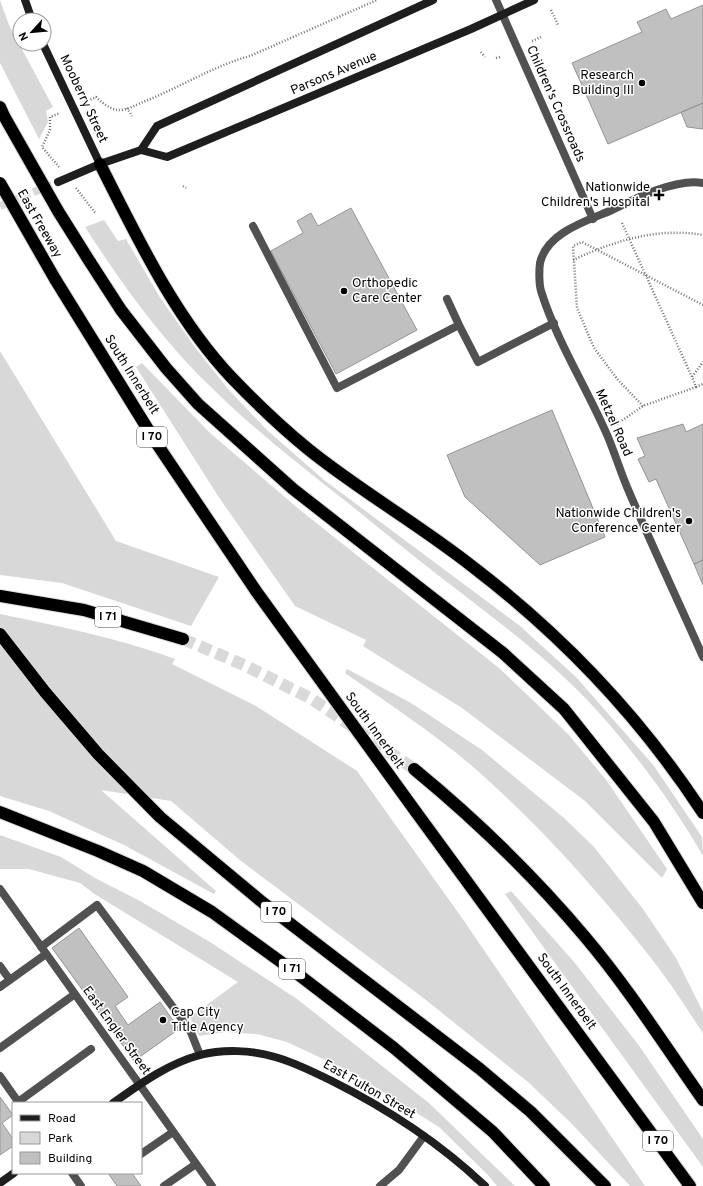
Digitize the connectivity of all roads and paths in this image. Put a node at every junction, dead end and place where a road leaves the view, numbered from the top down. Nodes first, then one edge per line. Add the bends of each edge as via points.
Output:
1 (25, 0) edge
2 (376, 0) edge
3 (433, 0) edge
4 (496, 0) edge
5 (534, 0) edge
6 (551, 10) dead end
7 (29, 12) edge
8 (502, 15) junction
9 (558, 25) dead end
10 (541, 37) dead end
11 (532, 41) dead end
12 (47, 52) edge
13 (481, 52) dead end
14 (485, 57) dead end
15 (500, 57) dead end
16 (496, 58) dead end
17 (73, 108) junction
18 (127, 108) junction
19 (2, 111) edge
20 (132, 116) dead end
21 (141, 150) junction
22 (100, 164) junction
23 (67, 178) junction
24 (58, 182) tunnel mouth
25 (0, 183) edge
26 (703, 183) edge
27 (182, 186) dead end
28 (186, 188) dead end
29 (96, 214) dead end
30 (593, 219) junction
31 (622, 222) dead end
32 (252, 226) dead end
33 (703, 235) edge
34 (629, 238) junction
35 (595, 250) junction
36 (573, 260) junction
37 (645, 275) junction
38 (55, 279) joint
39 (447, 299) dead end
40 (703, 304) edge
41 (554, 323) junction
42 (460, 325) junction
43 (703, 362) edge
44 (692, 376) junction
45 (703, 384) edge
46 (696, 387) junction
47 (643, 406) junction
48 (619, 423) dead end
49 (0, 596) edge
50 (0, 634) edge
51 (183, 639) tunnel mouth
52 (703, 657) edge
53 (414, 769) tunnel mouth
54 (0, 812) edge
55 (703, 813) edge
56 (0, 889) edge
57 (703, 903) edge
58 (41, 947) junction
59 (46, 954) junction
60 (0, 966) edge
61 (10, 980) junction
62 (0, 987) edge
63 (75, 994) junction
64 (0, 1048) edge
65 (91, 1049) dead end
66 (200, 1055) junction
67 (0, 1076) edge
68 (139, 1084) junction
69 (703, 1100) edge
70 (19, 1102) edge
71 (114, 1102) edge
72 (173, 1132) junction
73 (424, 1136) junction
74 (142, 1153) edge
75 (196, 1164) junction
76 (13, 1174) edge
77 (73, 1174) edge
78 (0, 1183) edge
79 (82, 1186) edge
80 (164, 1186) edge
81 (212, 1186) edge
82 (380, 1186) edge
83 (485, 1186) edge
84 (544, 1186) edge
85 (605, 1186) edge
86 (690, 1186) edge

1 - 7 street
2 - 18 path via 231,62 162,95
3 - 21 street, Parsons Avenue via 157,126
4 - 8 street, Children's Crossroads
5 - 8 street, Parsons Avenue
6 - 9 path
8 - 21 street, Parsons Avenue via 167,157
8 - 30 street, Children's Crossroads
10 - 11 path
12 - 17 street, Mooberry Street
13 - 14 path
15 - 16 path
17 - 18 path via 96,97 100,102 117,110
17 - 22 street, Mooberry Street
17 - 23 path via 50,117 50,130 42,147
18 - 20 path
19 - 57 highway, bridge via 90,262 130,322 166,368 198,404 293,489 503,653 564,710 654,822
21 - 22 street
22 - 23 street
22 - 55 highway via 133,230 192,330 231,376 268,414 309,450 472,566 521,605 583,663 654,744
23 - 24 street
23 - 29 path
25 - 38 highway, East Freeway / I 70, bridge
26 - 30 street, Metzel Road via 680,183 648,194
27 - 28 path
30 - 41 street, Metzel Road via 565,232 553,241 545,251 540,264 541,289
31 - 34 path
32 - 42 street via 337,388
33 - 34 path via 660,233
34 - 35 path
34 - 37 path
35 - 36 path
35 - 36 path via 582,242 577,244 573,246
35 - 37 path
36 - 47 path via 577,308 594,348 618,380
37 - 40 path
37 - 44 path
38 - 86 highway, South Innerbelt / I 70, bridge via 156,444 256,591
39 - 42 street
41 - 42 street via 478,362
41 - 52 street, Metzel Road via 608,438
43 - 44 path
44 - 46 path
45 - 46 path
46 - 47 path
47 - 48 path
49 - 51 highway, I 71 via 84,610
50 - 85 highway, I 70 via 98,754 160,817 262,902 480,1069 531,1112
53 - 69 highway via 455,803 526,872 587,938
54 - 84 highway, I 71 via 143,871 212,912 394,1048 493,1132
56 - 58 street, East Engler Street
58 - 59 street, East Engler Street
58 - 66 street via 97,905 190,1030
59 - 61 street
59 - 63 street, East Engler Street
60 - 61 street
61 - 62 street
63 - 64 street
63 - 68 street, East Engler Street
65 - 70 street
66 - 68 street, East Fulton Street via 166,1068
66 - 73 street, East Fulton Street via 248,1052 274,1056 353,1092
67 - 70 street
68 - 71 street, East Fulton Street
68 - 72 street, East Engler Street
72 - 74 street
72 - 75 street, East Engler Street
73 - 82 street via 399,1170
73 - 83 street, East Fulton Street
75 - 80 street
75 - 81 street, East Engler Street
76 - 78 street
77 - 79 street

